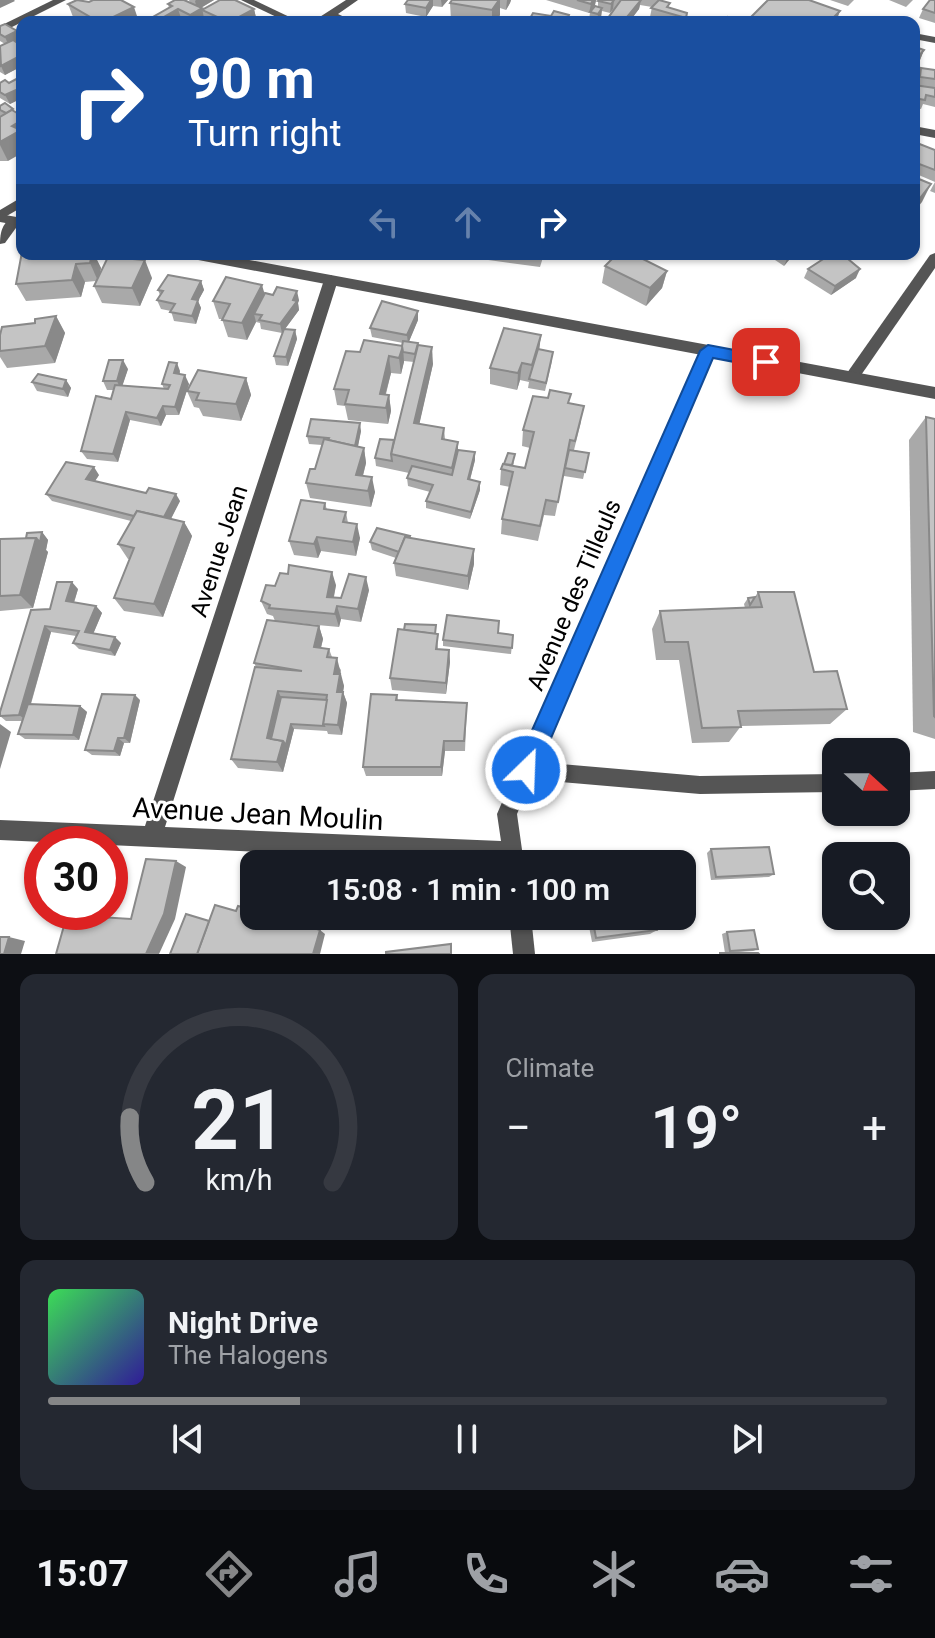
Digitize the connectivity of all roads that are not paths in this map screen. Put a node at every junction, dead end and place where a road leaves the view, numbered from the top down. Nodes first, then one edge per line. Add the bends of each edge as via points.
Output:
1 (61, 0) edge
2 (246, 0) edge
3 (353, 0) edge
4 (329, 14) junction
5 (28, 16) edge
6 (282, 16) edge
7 (326, 16) edge
8 (334, 16) edge
9 (16, 224) edge
10 (0, 240) edge
11 (935, 258) edge
12 (225, 260) edge
13 (331, 280) junction
14 (708, 351) junction
15 (852, 377) junction
16 (935, 393) edge
17 (526, 770) junction
18 (935, 780) edge
19 (910, 781) edge
20 (822, 783) edge
21 (0, 830) edge
22 (152, 837) junction
23 (375, 850) edge
24 (512, 850) edge
25 (521, 930) edge
26 (524, 954) edge

1 - 5 street
2 - 6 street
3 - 4 street
4 - 7 street
4 - 8 street
9 - 10 street
11 - 15 street
12 - 13 street
13 - 14 street
13 - 22 street, Avenue Jean
14 - 15 street
14 - 17 street, Avenue des Tilleuls
15 - 16 street
17 - 20 lane via 700,785
17 - 24 street, Avenue des Tilleuls via 507,814
18 - 19 lane
21 - 22 street, Avenue Jean Moulin
22 - 23 street, Avenue Jean Moulin
25 - 26 street

